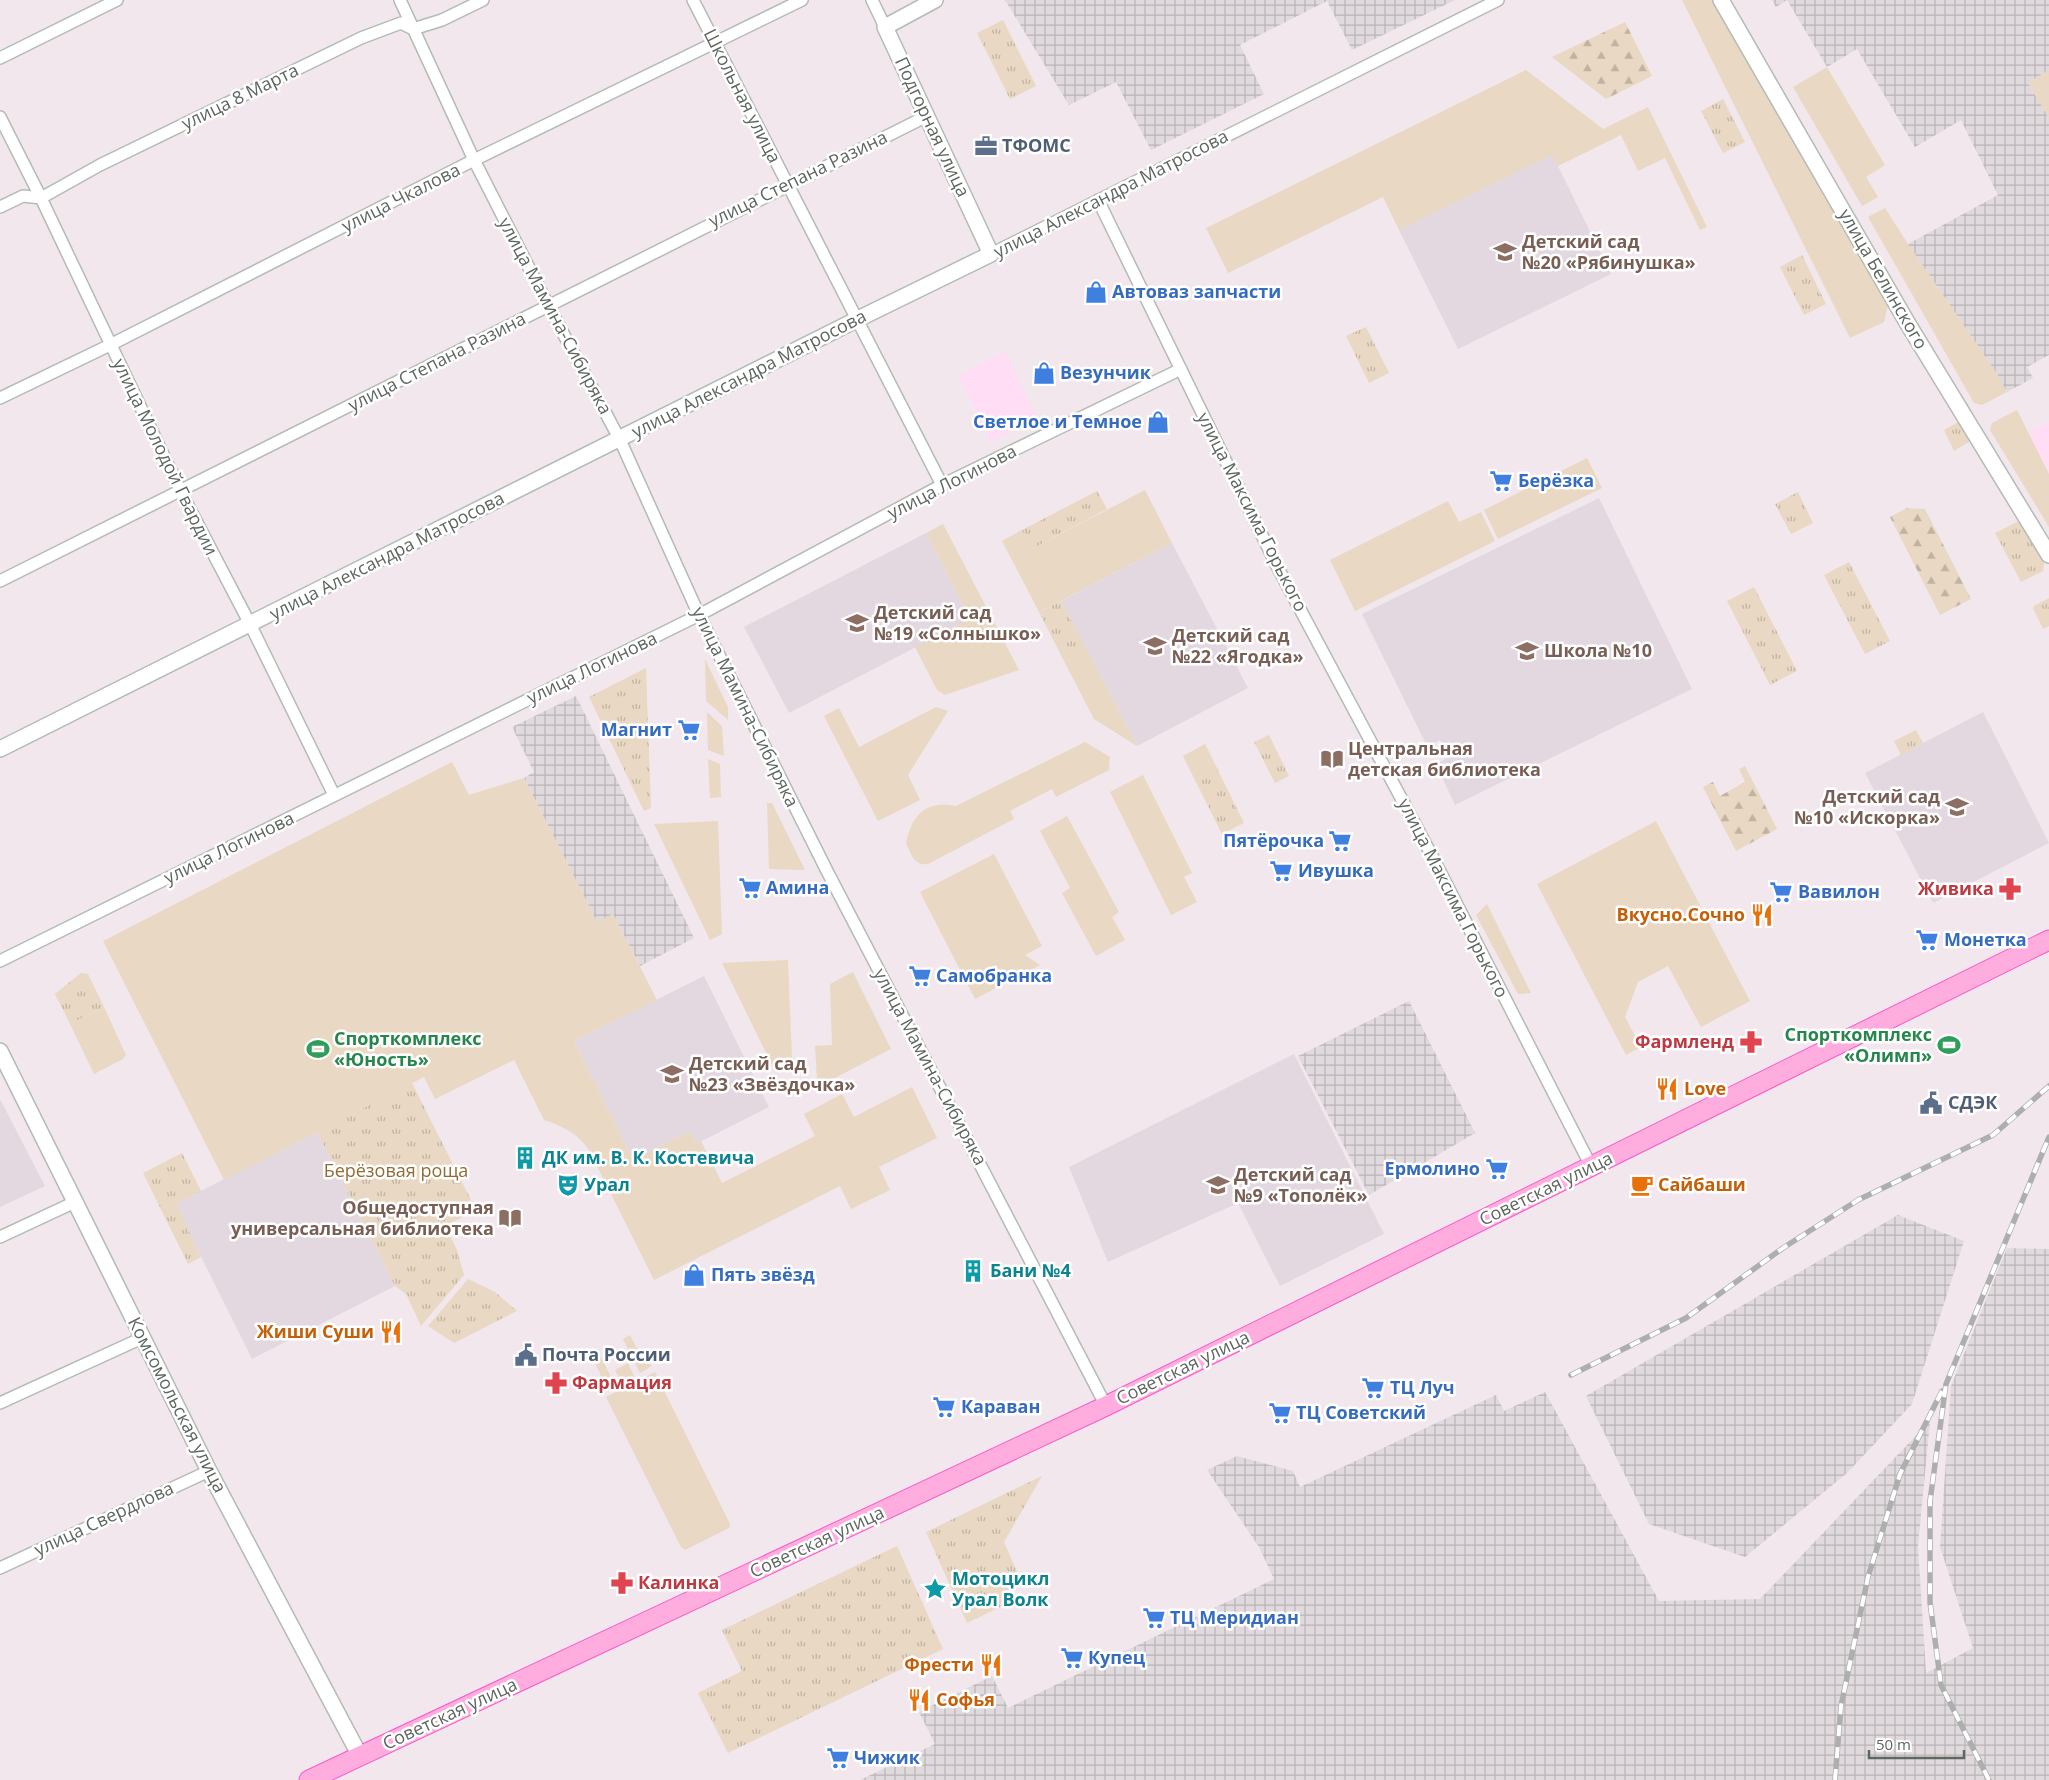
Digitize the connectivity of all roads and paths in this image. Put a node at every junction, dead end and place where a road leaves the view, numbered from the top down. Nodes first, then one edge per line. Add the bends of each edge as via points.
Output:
1 (116, 0) edge
2 (400, 0) edge
3 (483, 0) edge
4 (693, 0) edge
5 (802, 0) edge
6 (872, 0) edge
7 (935, 0) edge
8 (1498, 0) edge
9 (1721, 0) edge
10 (885, 27) junction
11 (413, 29) junction
12 (715, 43) junction
13 (0, 58) edge
14 (927, 116) junction
15 (0, 118) edge
16 (474, 160) junction
17 (786, 185) junction
18 (41, 198) junction
19 (1098, 200) junction
20 (0, 207) edge
21 (992, 254) junction
22 (548, 305) junction
23 (858, 319) junction
24 (110, 345) junction
25 (1181, 369) junction
26 (0, 398) edge
27 (620, 440) junction
28 (942, 485) junction
29 (181, 492) junction
30 (2049, 555) edge
31 (0, 581) edge
32 (699, 615) junction
33 (250, 624) junction
34 (0, 749) edge
35 (334, 796) junction
36 (2049, 940) edge
37 (0, 961) edge
38 (0, 1052) edge
39 (1591, 1166) junction
40 (74, 1202) junction
41 (0, 1237) edge
42 (142, 1338) junction
43 (0, 1403) edge
44 (1106, 1406) junction
45 (209, 1471) junction
46 (0, 1568) edge
47 (360, 1756) junction
48 (309, 1780) edge

1 - 13 street
2 - 11 street, улица Мамина-Сибиряка
3 - 11 street, улица 8 Марта via 442,20
4 - 12 street, Школьная улица
5 - 12 street, улица Чкалова
6 - 10 street, Подгорная улица
7 - 10 street
8 - 19 street, улица Александра Матросова
9 - 30 street, улица Белинского via 1908,324
10 - 14 street, Подгорная улица
11 - 16 street, улица Мамина-Сибиряка
11 - 18 street, улица 8 Марта via 401,23 361,38 100,165
12 - 16 street, улица Чкалова
12 - 17 street, Школьная улица
14 - 17 street, улица Степана Разина
14 - 21 street, Подгорная улица
15 - 18 street, улица Молодой Гвардии
16 - 22 street, улица Мамина-Сибиряка
16 - 24 street, улица Чкалова
17 - 22 street, улица Степана Разина
17 - 23 street, Школьная улица
18 - 20 street, улица 8 Марта via 23,196
18 - 24 street, улица Молодой Гвардии
19 - 21 street, улица Александра Матросова
19 - 25 street, улица Максима Горького
21 - 23 street, улица Александра Матросова
22 - 27 street, улица Мамина-Сибиряка
22 - 29 street, улица Степана Разина
23 - 27 street, улица Александра Матросова
23 - 28 street, Школьная улица
24 - 26 street, улица Чкалова
24 - 29 street, улица Молодой Гвардии
25 - 28 street, улица Логинова
25 - 39 street, улица Максима Горького via 1278,568 1431,854
27 - 32 street, улица Мамина-Сибиряка
27 - 33 street, улица Александра Матросова
28 - 32 street, улица Логинова
29 - 31 street, улица Степана Разина
29 - 33 street, улица Молодой Гвардии
32 - 35 street, улица Логинова
32 - 44 street, улица Мамина-Сибиряка via 823,862
33 - 34 street, улица Александра Матросова
33 - 35 street, улица Молодой Гвардии
35 - 37 street, улица Логинова
36 - 39 main road, Советская улица
38 - 40 street, Комсомольская улица
39 - 44 main road, Советская улица
40 - 41 street
40 - 42 street, Комсомольская улица
42 - 43 street
42 - 45 street, Комсомольская улица
44 - 47 main road, Советская улица
45 - 46 street, улица Свердлова
45 - 47 street, Комсомольская улица
47 - 48 main road, Советская улица

